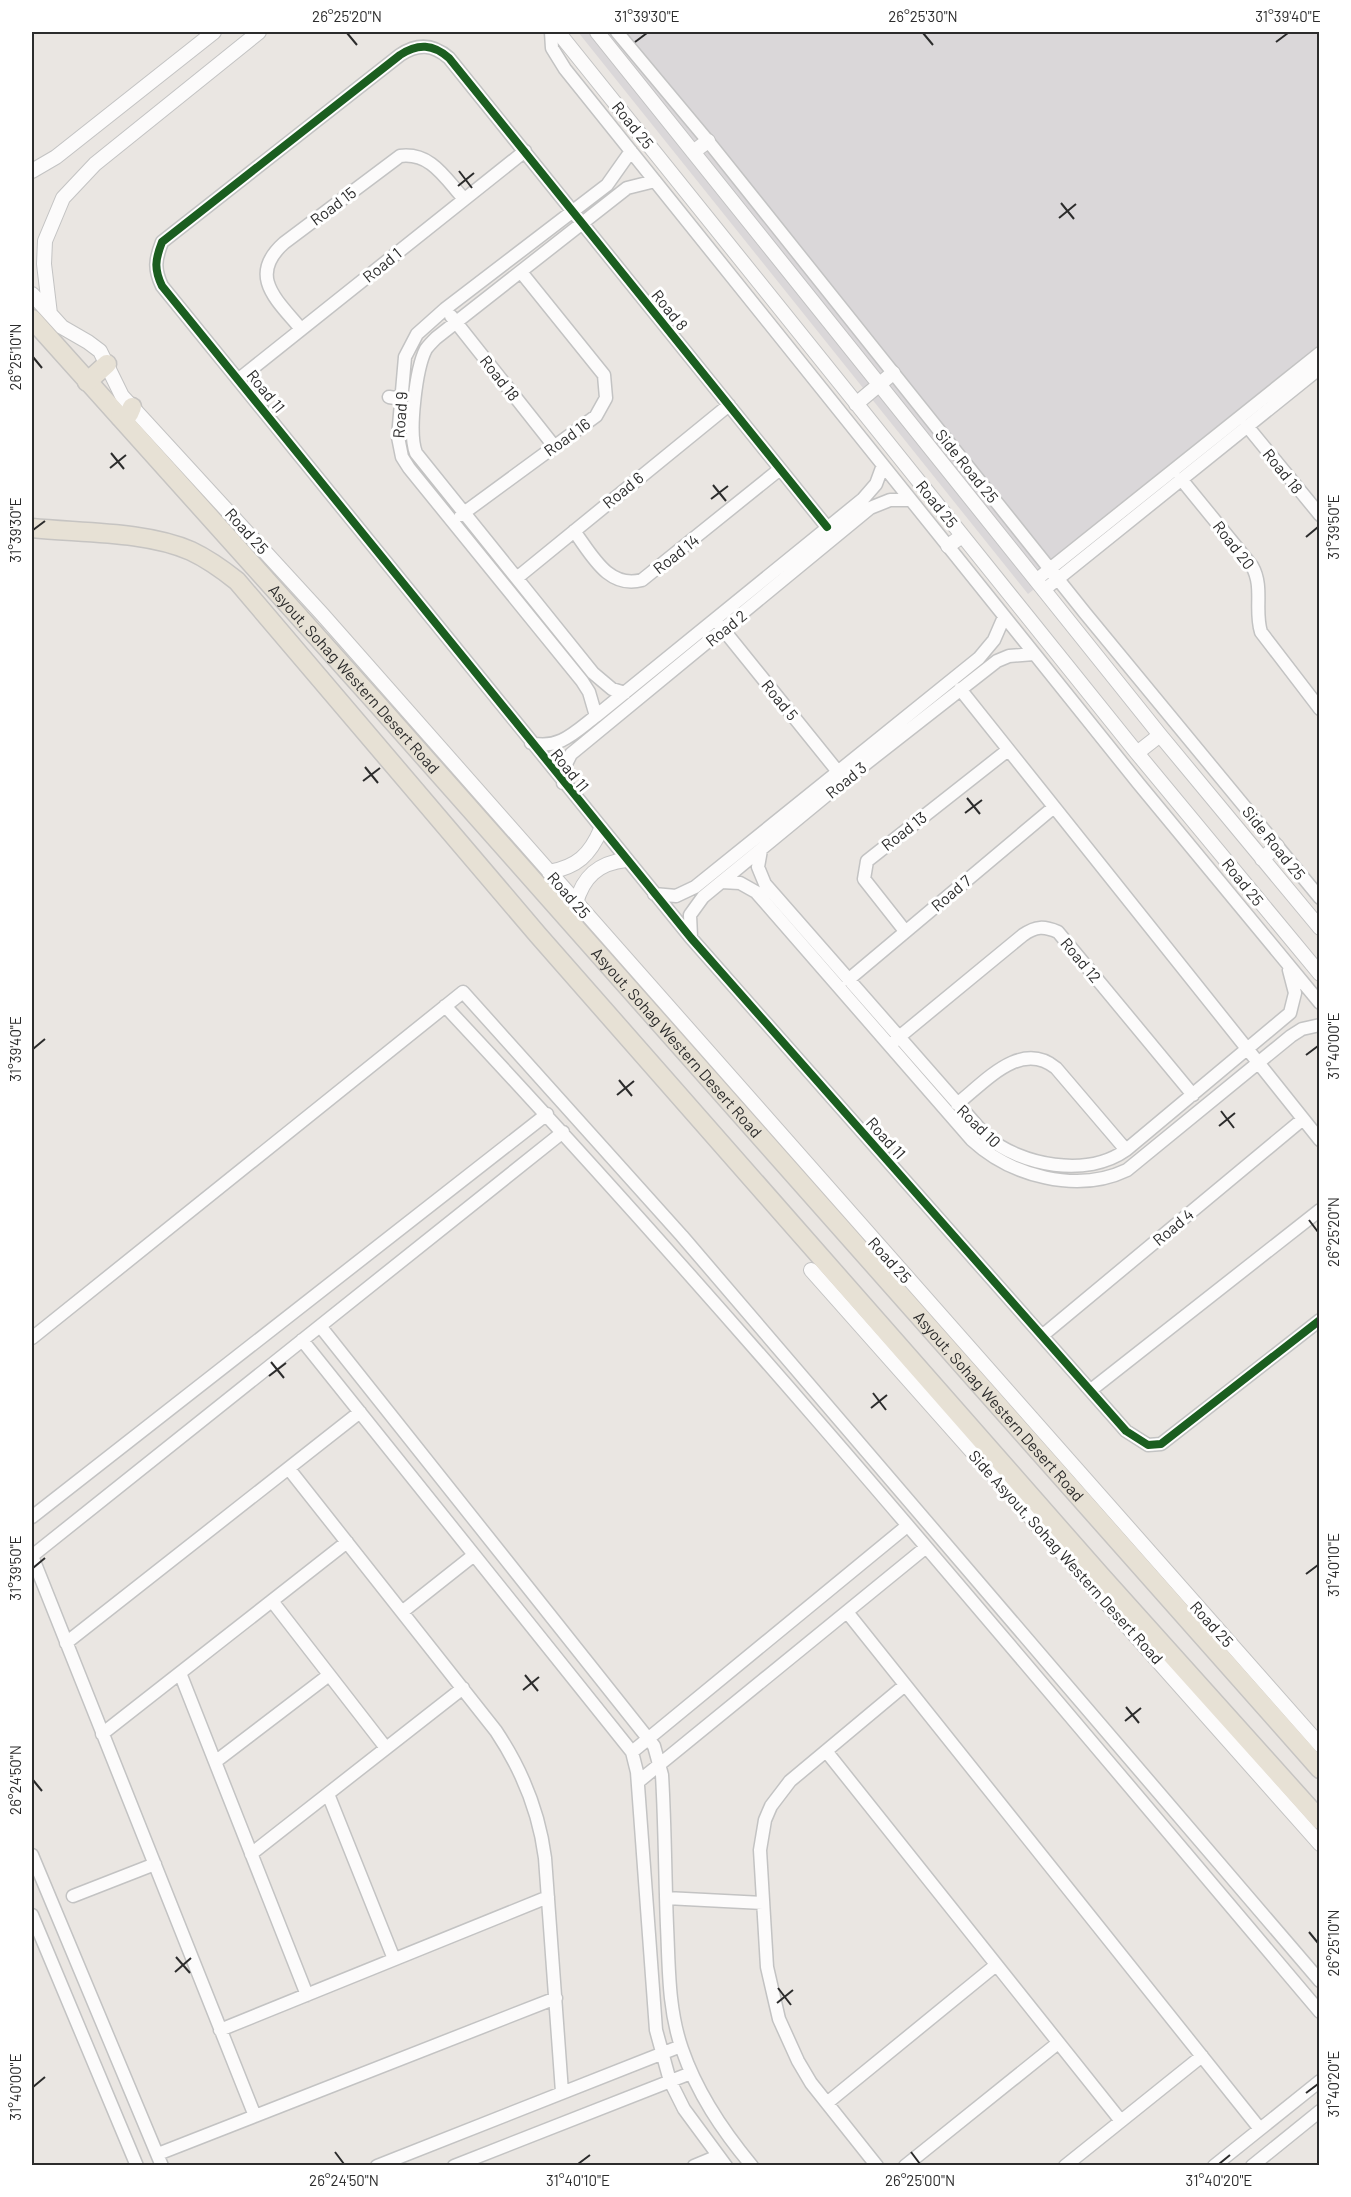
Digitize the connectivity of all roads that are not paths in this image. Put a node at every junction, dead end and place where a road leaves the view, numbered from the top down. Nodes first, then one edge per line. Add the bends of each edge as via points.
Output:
1 (213, 32) edge
2 (259, 32) edge
3 (551, 32) edge
4 (558, 32) edge
5 (597, 32) edge
6 (617, 32) edge
7 (492, 110) joint
8 (708, 141) junction
9 (525, 151) junction
10 (631, 151) junction
11 (693, 152) junction
12 (32, 171) edge
13 (655, 181) junction
14 (464, 199) junction
15 (574, 211) junction
16 (584, 223) junction
17 (521, 272) junction
18 (32, 294) edge
19 (445, 309) junction
20 (50, 316) junction
21 (32, 320) edge
22 (455, 322) junction
23 (301, 329) junction
24 (1320, 353) edge
25 (107, 364) junction
26 (1320, 368) edge
27 (893, 373) junction
28 (239, 379) junction
29 (87, 382) junction
30 (1291, 384) junction
31 (879, 385) junction
32 (856, 404) junction
33 (729, 405) junction
34 (126, 412) junction
35 (1246, 426) junction
36 (554, 446) junction
37 (883, 465) junction
38 (780, 469) junction
39 (1181, 479) junction
40 (911, 500) junction
41 (465, 512) junction
42 (1320, 515) edge
43 (454, 520) junction
44 (827, 527) junction
45 (32, 528) edge
46 (574, 531) junction
47 (962, 536) junction
48 (948, 546) junction
49 (1050, 569) junction
50 (518, 577) junction
51 (1058, 579) junction
52 (1040, 585) junction
53 (1004, 617) junction
54 (719, 625) junction
55 (1034, 654) junction
56 (960, 689) junction
57 (624, 693) junction
58 (1320, 709) edge
59 (596, 716) junction
60 (1160, 735) junction
61 (531, 743) junction
62 (1008, 750) junction
63 (1137, 753) junction
64 (842, 776) junction
65 (563, 783) junction
66 (1054, 807) junction
67 (600, 829) junction
68 (1277, 846) junction
69 (761, 850) junction
70 (1262, 859) junction
71 (626, 860) junction
72 (549, 873) junction
73 (721, 882) junction
74 (654, 894) junction
75 (1320, 898) edge
76 (576, 903) junction
77 (1320, 928) edge
78 (905, 931) junction
79 (691, 938) junction
80 (1286, 960) junction
81 (1320, 975) edge
82 (848, 980) junction
83 (1320, 1003) edge
84 (445, 1006) junction
85 (1320, 1025) edge
86 (894, 1042) junction
87 (1248, 1050) junction
88 (1258, 1063) junction
89 (1193, 1095) junction
90 (957, 1104) junction
91 (547, 1114) junction
92 (1303, 1119) junction
93 (563, 1132) junction
94 (1320, 1140) edge
95 (992, 1149) junction
96 (1121, 1154) junction
97 (1127, 1170) junction
98 (1320, 1210) edge
99 (817, 1265) junction
100 (1320, 1320) edge
101 (320, 1326) junction
102 (1043, 1335) junction
103 (32, 1338) edge
104 (302, 1340) junction
105 (1091, 1390) junction
106 (360, 1412) junction
107 (289, 1469) junction
108 (32, 1517) edge
109 (907, 1526) junction
110 (347, 1542) junction
111 (925, 1548) junction
112 (474, 1554) junction
113 (32, 1556) edge
114 (272, 1601) junction
115 (402, 1612) junction
116 (847, 1612) junction
117 (66, 1643) junction
118 (180, 1673) junction
119 (329, 1675) junction
120 (905, 1685) junction
121 (463, 1688) junction
122 (102, 1734) junction
123 (649, 1738) junction
124 (1320, 1745) edge
125 (386, 1748) junction
126 (826, 1751) junction
127 (632, 1752) junction
128 (215, 1762) junction
129 (660, 1764) junction
130 (1320, 1769) edge
131 (638, 1782) junction
132 (328, 1794) junction
133 (1320, 1820) edge
134 (1320, 1844) edge
135 (251, 1854) junction
136 (32, 1855) edge
137 (155, 1864) junction
138 (73, 1896) dead end
139 (548, 1897) junction
140 (666, 1898) junction
141 (763, 1903) junction
142 (32, 1915) edge
143 (394, 1959) junction
144 (996, 1965) junction
145 (1320, 1981) edge
146 (307, 1995) junction
147 (556, 1998) junction
148 (1320, 2012) edge
149 (220, 2030) junction
150 (1058, 2043) junction
151 (681, 2046) junction
152 (662, 2053) junction
153 (1202, 2056) junction
154 (691, 2073) junction
155 (1320, 2080) edge
156 (670, 2081) junction
157 (562, 2092) junction
158 (827, 2103) junction
159 (1320, 2111) edge
160 (255, 2116) junction
161 (1121, 2121) junction
162 (1260, 2129) junction
163 (160, 2160) edge
164 (722, 2161) edge
165 (137, 2166) edge
166 (377, 2166) edge
167 (454, 2166) edge
168 (694, 2166) edge
169 (752, 2166) edge
170 (877, 2166) edge
171 (905, 2166) edge
172 (1065, 2166) edge
173 (1214, 2166) edge
174 (1252, 2166) edge

1 - 12 street via 56,157
2 - 20 street via 95,164 63,198 45,241
3 - 10 street via 557,58
4 - 32 street, Road 25
5 - 11 street, Road 25
6 - 8 street, Side Road 25
7 - 9 street, Road 8
7 - 28 street, Road 11 via 441,51 420,46 409,49 162,242 155,265 162,286
8 - 11 street
8 - 27 street, Side Road 25
9 - 14 street, Road 1
9 - 15 street, Road 8
10 - 13 street
10 - 15 street, Road 9 via 607,185
11 - 31 street, Road 25
13 - 16 street, Road 9 via 627,188
13 - 37 street
14 - 23 street, Road 1
14 - 23 street, Road 15 via 425,158 400,156 284,243 273,253 266,280 272,294
15 - 16 street, Road 8
15 - 19 street, Road 9
16 - 17 street, Road 9
16 - 33 street, Road 8
17 - 22 street, Road 9
17 - 36 street, Road 16 via 604,375 606,398 596,416
18 - 20 street, Road 25
19 - 22 street, Road 18
19 - 43 street, Road 9 via 411,343 395,398 402,457
20 - 25 street, Road 25 via 100,351
21 - 29 main road, Asyout, Sohag Western Desert Road
22 - 36 street, Road 18
22 - 41 street, Road 9 via 427,348 421,362 411,436 416,453
23 - 28 street, Road 1
24 - 30 street
25 - 29 main road
25 - 34 street, Road 25
26 - 30 street
27 - 31 street
27 - 49 street, Side Road 25
28 - 61 street, Road 11
29 - 34 main road, Asyout, Sohag Western Desert Road
30 - 35 street
30 - 49 street
31 - 32 street
31 - 52 street, Road 25
32 - 47 street, Road 25
33 - 38 street, Road 8
33 - 46 street, Road 6
34 - 72 street, Road 25 via 177,452
34 - 130 main road, Asyout, Sohag Western Desert Road via 371,697
35 - 39 street
35 - 42 street, Road 18
36 - 41 street, Road 16
37 - 40 street
37 - 44 street, Road 2 via 870,492
38 - 44 street, Road 8
38 - 46 street, Road 14 via 642,580 612,578
39 - 51 street
39 - 58 street, Road 20 via 1252,567 1259,583 1261,632
40 - 48 street
40 - 54 street, Road 2 via 890,500 870,508
41 - 43 street, Road 16
41 - 50 street, Road 9
43 - 59 street, Road 9 via 582,681
44 - 54 street, Road 2
45 - 99 main road, Asyout, Sohag Western Desert Road via 163,542 190,550 237,581
46 - 50 street, Road 6
47 - 48 street
47 - 63 street, Road 25
48 - 53 street
49 - 51 street, Side Road 25
49 - 52 street
50 - 57 street, Road 9 via 593,673 612,689
51 - 52 street
51 - 68 street, Side Road 25
52 - 60 street, Road 25
53 - 55 street
53 - 64 street, Road 3 via 994,640 979,658
54 - 57 street, Road 2
54 - 64 street, Road 5
54 - 65 street, Road 2 via 571,754 564,768
55 - 56 street, Road 3 via 997,661
55 - 80 street
56 - 62 street
56 - 64 street, Road 3
57 - 59 street, Road 2
59 - 61 street, Road 2 via 560,743
60 - 63 street
60 - 70 street, Road 25
61 - 65 street, Road 11
62 - 66 street
62 - 78 street, Road 13 via 867,861 864,879
63 - 81 street, Road 25
64 - 69 street, Road 3
64 - 74 street, Road 3 via 695,887 676,896
65 - 67 street, Road 11
66 - 78 street, Road 7
66 - 87 street
67 - 71 street, Road 11
67 - 72 street via 588,855 577,864
68 - 70 street
68 - 75 street, Side Road 25
69 - 73 street, Road 3
69 - 82 street, Road 10 via 758,867 765,884
70 - 77 street, Road 25
71 - 74 street, Road 11
71 - 76 street via 611,862 587,877
72 - 76 street, Road 25
73 - 79 street, Road 3 via 695,905 690,915
73 - 86 street, Road 10 via 740,883 756,892
74 - 79 street, Road 11
76 - 124 street, Road 25
78 - 82 street, Road 7
79 - 102 street, Road 11
80 - 83 street
80 - 87 street, Road 10 via 1296,993 1294,1004 1283,1021
82 - 86 street, Road 10
84 - 91 street
84 - 103 street
84 - 145 street via 463,992 682,1236
85 - 88 street, Road 10 via 1302,1029
86 - 89 street, Road 12 via 1023,935 1033,928 1046,927 1058,932
86 - 90 street, Road 10
86 - 95 street, Road 10 via 972,1140
87 - 88 street
87 - 89 street, Road 10
88 - 92 street
88 - 97 street, Road 10
89 - 96 street, Road 10
90 - 95 street, Road 10
90 - 96 street via 1009,1064 1033,1056 1056,1068
91 - 93 street
91 - 108 street
92 - 94 street
92 - 102 street, Road 4
93 - 101 street
93 - 109 street
95 - 96 street, Road 10 via 1038,1161 1091,1165
95 - 97 street, Road 10 via 1016,1169 1073,1181 1093,1182
96 - 97 street
98 - 105 street
99 - 133 main road, Asyout, Sohag Western Desert Road
99 - 134 street, Side Asyout, Sohag Western Desert Road
100 - 105 street, Road 11 via 1161,1444 1148,1445 1137,1440
101 - 104 street
101 - 123 street
102 - 105 street, Road 11
104 - 106 street
104 - 113 street
106 - 107 street
106 - 112 street
107 - 110 street
107 - 117 street
109 - 111 street
109 - 123 street
110 - 114 street
110 - 115 street
111 - 116 street
111 - 148 street
112 - 115 street
112 - 127 street
113 - 117 street
114 - 118 street
114 - 119 street
115 - 121 street
116 - 120 street
116 - 129 street
117 - 122 street
118 - 122 street
118 - 128 street
119 - 125 street
119 - 128 street
120 - 126 street
120 - 153 street
121 - 125 street
121 - 139 street via 496,1731 523,1777 541,1829
122 - 137 street
123 - 127 street
123 - 129 street
125 - 132 street
126 - 141 street via 784,1786 765,1820 760,1850
126 - 144 street
127 - 131 street
128 - 135 street
129 - 131 street
129 - 140 street
131 - 152 street via 652,2006
132 - 135 street
132 - 143 street
135 - 146 street
136 - 163 street
137 - 138 street
137 - 149 street
139 - 143 street
139 - 147 street
140 - 141 street
140 - 151 street via 672,2008
141 - 158 street via 767,1967 779,2019 798,2061
142 - 165 street
143 - 146 street
144 - 150 street
144 - 158 street
146 - 149 street
147 - 157 street
147 - 160 street
149 - 160 street
150 - 161 street
150 - 171 street
151 - 152 street
151 - 154 street
152 - 156 street
152 - 157 street
153 - 161 street
153 - 162 street
154 - 156 street
154 - 169 street via 720,2125
155 - 162 street
156 - 164 street via 684,2109
156 - 167 street
157 - 166 street
158 - 170 street
159 - 174 street
160 - 163 street
161 - 172 street
162 - 173 street
164 - 168 street

